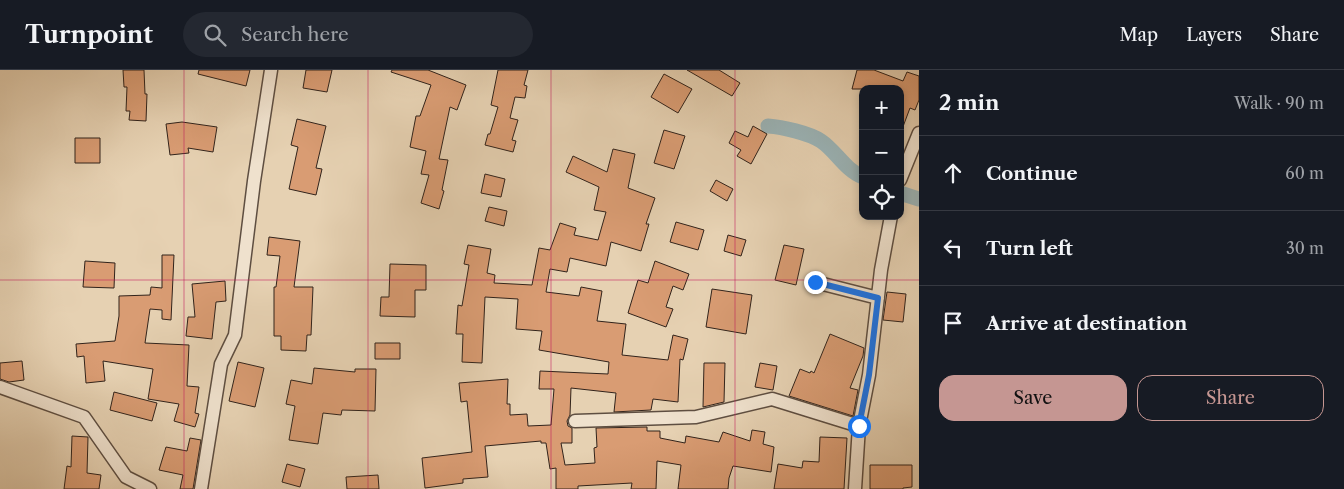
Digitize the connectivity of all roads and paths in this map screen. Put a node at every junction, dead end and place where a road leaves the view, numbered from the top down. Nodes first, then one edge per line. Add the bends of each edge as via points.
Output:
1 (271, 70) edge
2 (919, 133) edge
3 (902, 175) edge
4 (889, 220) edge
5 (815, 282) dead end
6 (878, 298) junction
7 (0, 387) edge
8 (575, 421) dead end
9 (859, 426) junction
10 (150, 489) edge
11 (201, 489) edge
12 (855, 489) edge

1 - 11 street via 235,335 221,364
2 - 3 street
4 - 6 street
5 - 6 street
6 - 9 street
7 - 10 street via 84,417 126,476
8 - 9 street via 696,417 772,399
9 - 12 street

